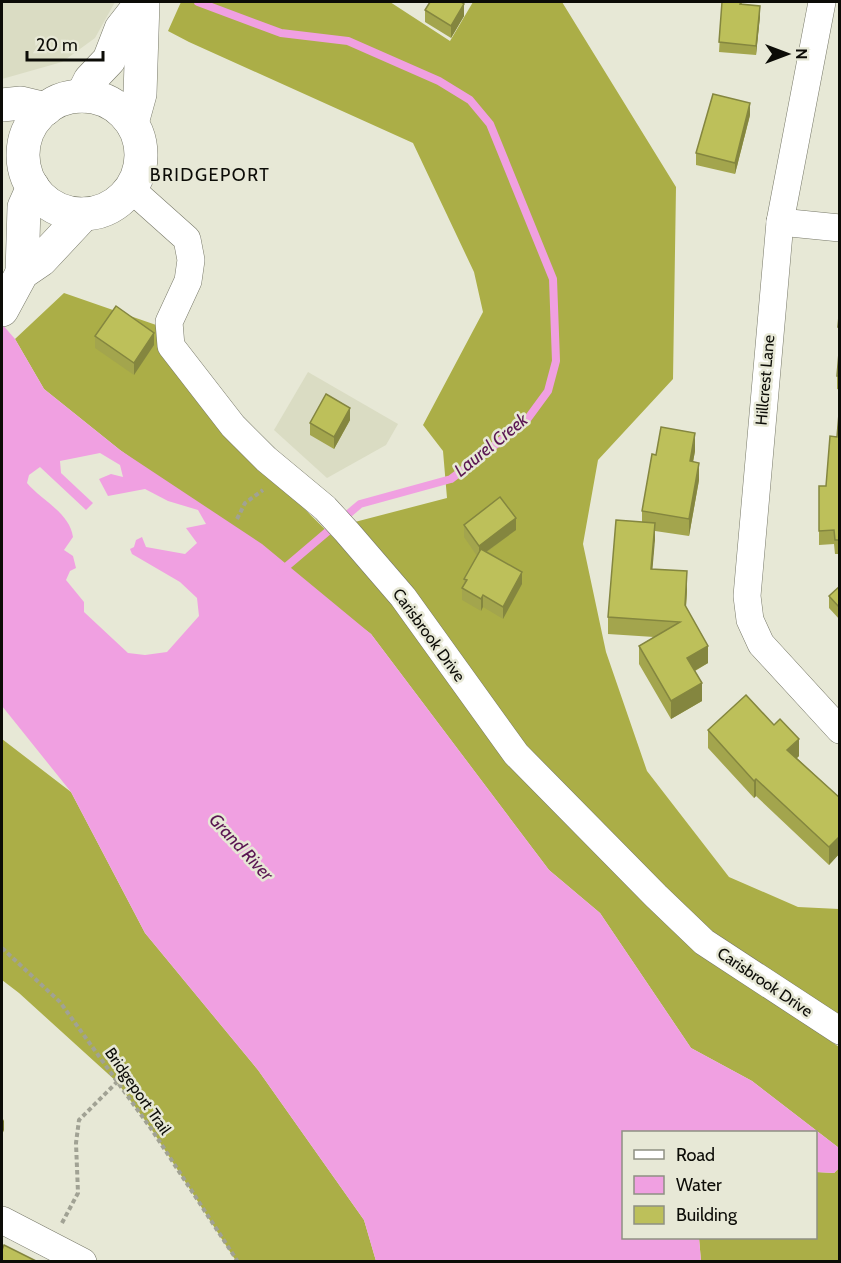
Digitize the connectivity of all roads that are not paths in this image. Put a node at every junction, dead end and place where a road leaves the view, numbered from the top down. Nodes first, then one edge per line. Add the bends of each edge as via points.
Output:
1 (142, 2) edge
2 (822, 2) edge
3 (82, 96) junction
4 (2, 105) edge
5 (45, 109) junction
6 (132, 123) junction
7 (20, 173) edge
8 (131, 189) junction
9 (84, 214) junction
10 (780, 222) junction
11 (840, 228) edge
12 (22, 273) junction
13 (3, 307) edge
14 (840, 730) edge
15 (840, 1031) edge
16 (2, 1220) edge
17 (83, 1262) edge

1 - 3 main road via 121,29 110,60 90,80
1 - 6 main road via 140,94
2 - 10 street, Hillcrest Lane
3 - 5 main road
3 - 6 main road via 110,103
4 - 5 main road via 21,103
5 - 7 main road via 29,131
6 - 8 main road via 141,156
7 - 9 main road via 55,207
7 - 12 main road via 24,207
8 - 9 main road via 110,207
8 - 15 street, Carisbrook Drive via 187,240 191,260 188,281 169,321 171,346 233,426 347,532 404,597 516,754 656,896 704,942
9 - 12 main road via 41,260
10 - 11 street
10 - 14 street, Hillcrest Lane via 748,604 750,620 761,644
12 - 13 main road
16 - 17 street

